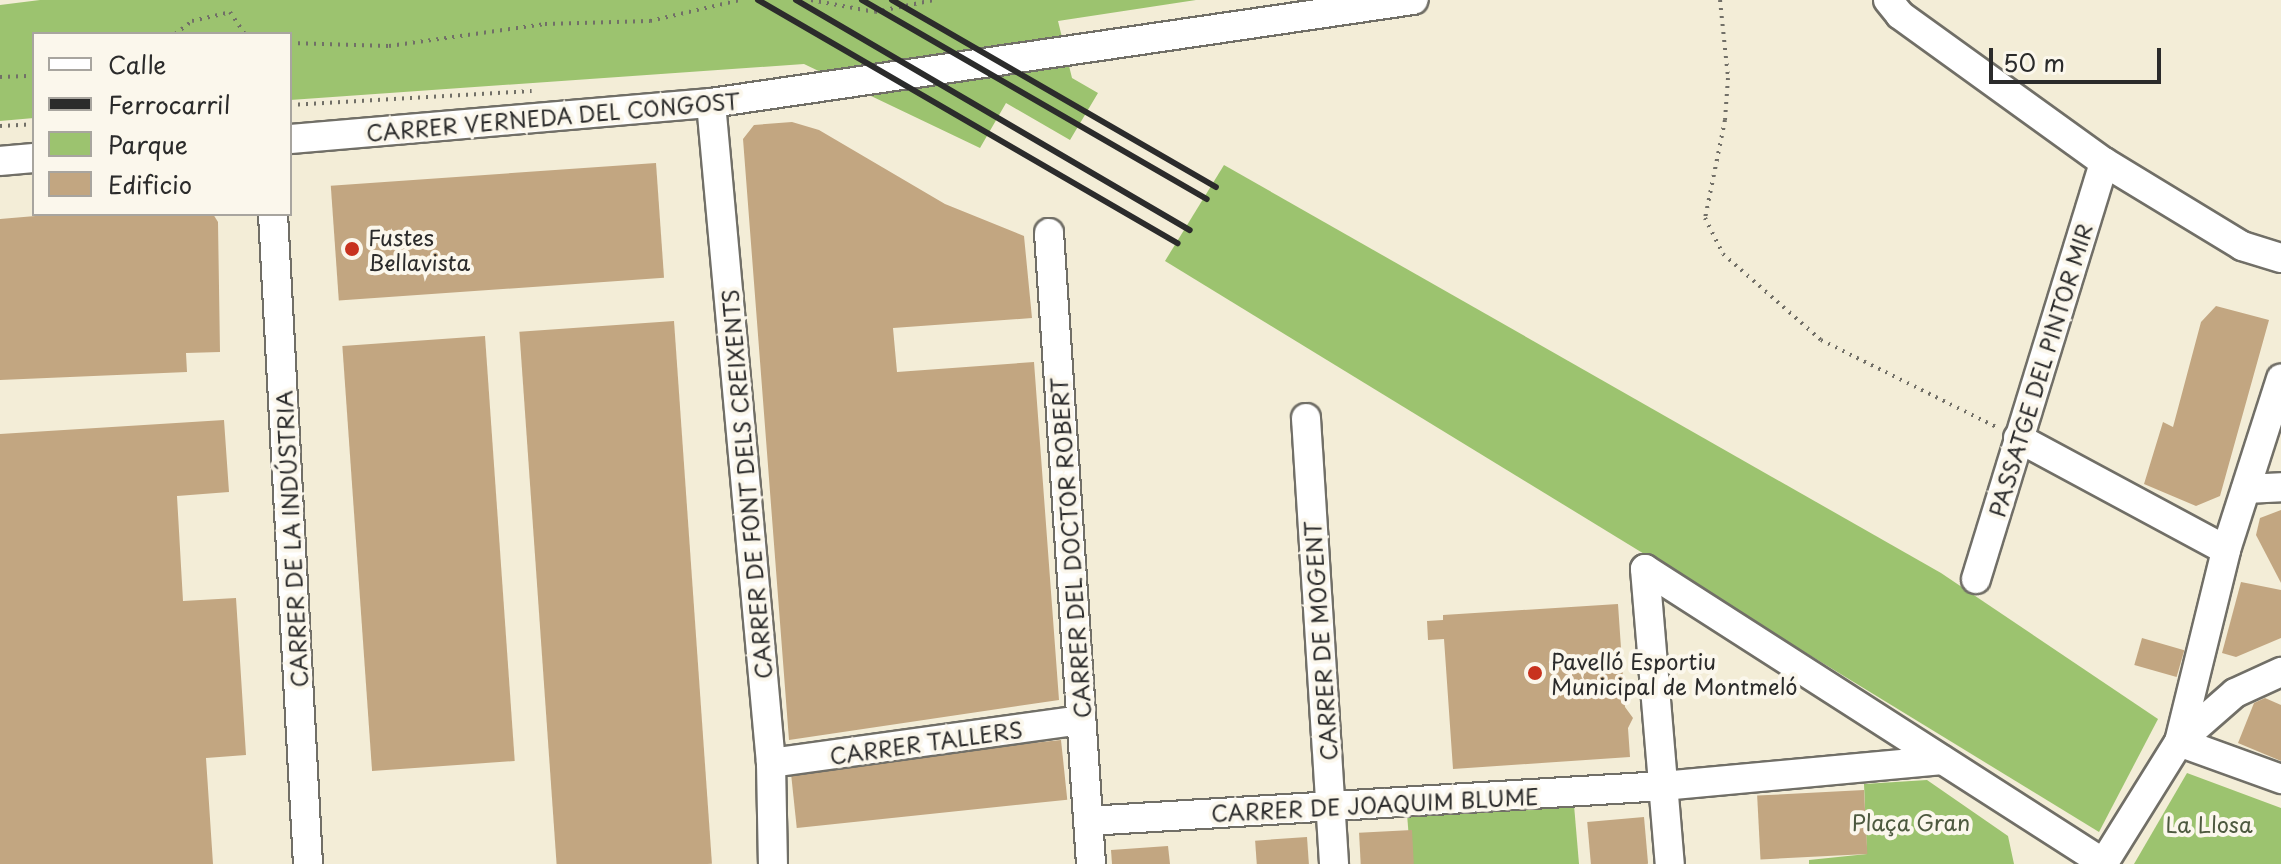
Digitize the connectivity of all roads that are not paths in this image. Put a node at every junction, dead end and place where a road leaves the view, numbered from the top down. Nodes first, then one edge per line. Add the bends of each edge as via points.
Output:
1 (1413, 0) edge
2 (1888, 0) edge
3 (711, 103) junction
4 (292, 139) edge
5 (32, 158) edge
6 (0, 161) edge
7 (2104, 162) junction
8 (273, 216) edge
9 (1049, 233) dead end
10 (2281, 258) edge
11 (2281, 379) edge
12 (1306, 418) dead end
13 (2018, 438) junction
14 (2281, 487) edge
15 (2246, 489) junction
16 (2226, 550) junction
17 (1976, 579) dead end
18 (2198, 669) junction
19 (2281, 672) edge
20 (2235, 693) junction
21 (1081, 720) junction
22 (2179, 742) junction
23 (1942, 760) junction
24 (771, 763) junction
25 (2281, 779) edge
26 (1663, 786) junction
27 (1330, 806) junction
28 (1088, 821) junction
29 (308, 864) edge
30 (773, 864) edge
31 (1091, 864) edge
32 (1334, 864) edge
33 (1670, 864) edge
34 (2104, 864) edge

1 - 3 street, CARRER VERNEDA DEL CONGOST
2 - 7 street via 1900,15
3 - 4 street, CARRER VERNEDA DEL CONGOST
3 - 24 street, CARRER DE FONT DELS CREIXENTS
5 - 6 street
7 - 10 street via 2242,246
7 - 13 street, PASSATGE DEL PINTOR MIR
8 - 29 street, CARRER DE LA INDÚSTRIA
9 - 21 street, CARRER DEL DOCTOR ROBERT
11 - 15 street
12 - 27 street, CARRER DE MOGENT
13 - 16 street
13 - 17 street, PASSATGE DEL PINTOR MIR
14 - 15 street
15 - 16 street
16 - 18 street
18 - 20 street via 2209,688
18 - 22 street
19 - 20 street
20 - 22 street
21 - 24 street, CARRER TALLERS
21 - 28 street, CARRER DEL DOCTOR ROBERT
22 - 25 street
22 - 34 street
23 - 26 street, CARRER DE JOAQUIM BLUME
23 - 26 street via 1645,569
23 - 34 street
24 - 30 street, CARRER DE FONT DELS CREIXENTS
26 - 27 street, CARRER DE JOAQUIM BLUME
26 - 33 street
27 - 28 street, CARRER DE JOAQUIM BLUME
27 - 32 street, CARRER DE MOGENT
28 - 31 street, CARRER DEL DOCTOR ROBERT

